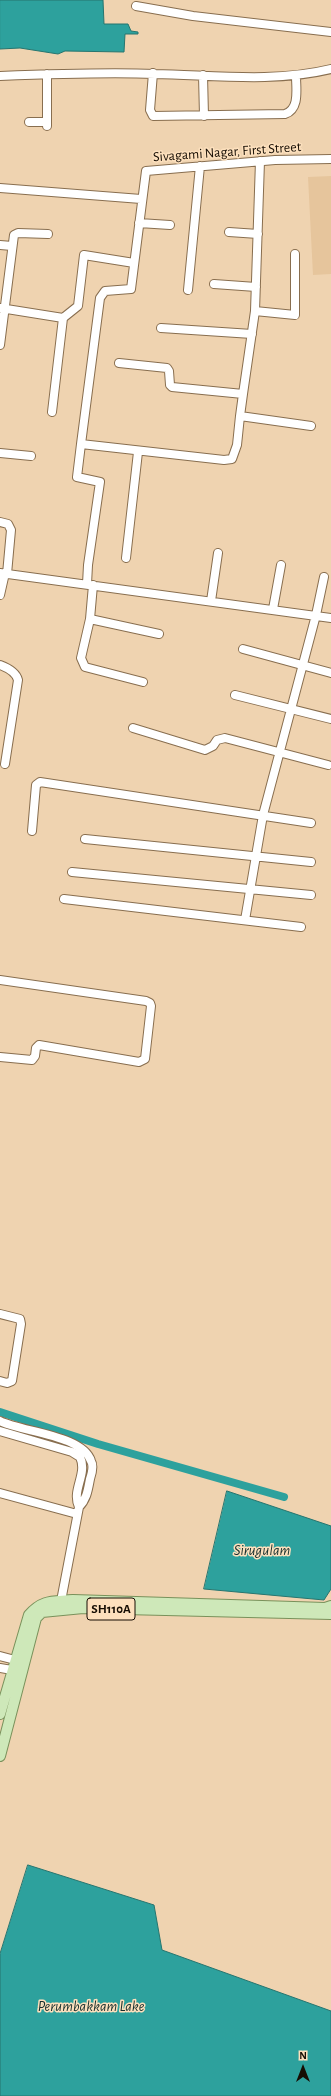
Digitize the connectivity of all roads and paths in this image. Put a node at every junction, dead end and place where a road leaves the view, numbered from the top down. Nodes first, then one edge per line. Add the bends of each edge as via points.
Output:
1 (136, 6) dead end
2 (331, 32) edge
3 (331, 70) edge
4 (47, 74) junction
5 (153, 74) junction
6 (204, 75) junction
7 (0, 76) edge
8 (296, 76) junction
9 (204, 116) junction
10 (29, 122) dead end
11 (331, 159) edge
12 (260, 161) junction
13 (200, 166) junction
14 (0, 188) edge
15 (141, 200) junction
16 (139, 223) junction
17 (170, 225) dead end
18 (229, 232) dead end
19 (48, 234) dead end
20 (258, 234) junction
21 (0, 245) edge
22 (12, 246) junction
23 (295, 254) dead end
24 (134, 263) junction
25 (214, 284) dead end
26 (256, 287) junction
27 (188, 290) dead end
28 (2, 308) edge
29 (255, 311) junction
30 (63, 318) junction
31 (161, 328) dead end
32 (252, 334) junction
33 (0, 344) edge
34 (119, 363) dead end
35 (243, 394) junction
36 (52, 412) dead end
37 (240, 416) junction
38 (311, 426) dead end
39 (81, 444) junction
40 (138, 452) junction
41 (0, 453) edge
42 (31, 456) dead end
43 (0, 522) edge
44 (218, 553) dead end
45 (126, 558) dead end
46 (281, 564) dead end
47 (4, 573) edge
48 (324, 577) dead end
49 (90, 585) junction
50 (0, 595) edge
51 (211, 601) junction
52 (273, 609) junction
53 (316, 615) junction
54 (331, 618) edge
55 (90, 619) junction
56 (159, 634) dead end
57 (243, 649) dead end
58 (0, 665) edge
59 (302, 666) junction
60 (331, 673) edge
61 (143, 682) dead end
62 (235, 695) dead end
63 (291, 710) junction
64 (331, 719) edge
65 (133, 728) dead end
66 (280, 753) junction
67 (5, 764) dead end
68 (328, 765) dead end
69 (263, 815) junction
70 (310, 822) dead end
71 (32, 831) dead end
72 (85, 839) dead end
73 (255, 856) junction
74 (311, 862) dead end
75 (72, 872) dead end
76 (251, 890) junction
77 (310, 895) dead end
78 (64, 899) dead end
79 (245, 920) junction
80 (301, 926) dead end
81 (0, 980) edge
82 (0, 1057) edge
83 (0, 1314) edge
84 (0, 1381) edge
85 (0, 1425) edge
86 (69, 1442) junction
87 (66, 1451) junction
88 (83, 1466) junction
89 (92, 1466) junction
90 (0, 1493) edge
91 (78, 1510) junction
92 (61, 1601) junction
93 (331, 1606) edge
94 (331, 1614) edge
95 (0, 1656) edge
96 (15, 1660) junction
97 (0, 1668) edge
98 (12, 1670) junction
99 (0, 1714) edge
100 (0, 1756) edge

1 - 2 street via 193,16
3 - 8 street
4 - 5 street
4 - 7 street
4 - 10 street via 47,124
5 - 6 street
5 - 9 street via 151,115
6 - 8 street
6 - 9 street
8 - 9 street via 295,107 292,111 285,114
11 - 12 street, Sivagami Nagar, First Street
12 - 13 street, Sivagami Nagar, First Street
12 - 20 street
13 - 15 street, Sivagami Nagar, First Street via 146,171
13 - 27 street
14 - 15 street
15 - 16 street, Sivagami Nagar, First Street
16 - 17 street
16 - 24 street, Sivagami Nagar, First Street
18 - 20 street
19 - 22 street via 15,234
20 - 26 street
21 - 22 street
22 - 28 street
23 - 29 street via 295,315
24 - 30 street via 84,255 78,306
24 - 39 street, Sivagami Nagar, First Street via 131,289 105,292 100,298
25 - 26 street
26 - 29 street
28 - 30 street
28 - 33 street
29 - 32 street
30 - 36 street
31 - 32 street
32 - 35 street
34 - 35 street via 167,368 172,387
35 - 37 street
37 - 38 street
37 - 40 street via 237,445 232,459
39 - 40 street
39 - 49 street via 77,478 100,482 88,565
40 - 45 street
41 - 42 street
43 - 47 street via 8,524 11,530
44 - 51 street
46 - 52 street
47 - 49 street
47 - 50 street
48 - 53 street
49 - 51 street
49 - 55 street
51 - 52 street
52 - 53 street
53 - 54 street
53 - 59 street
55 - 56 street
55 - 61 street via 81,658 85,667
57 - 59 street
58 - 67 street via 9,669 18,680
59 - 60 street
59 - 63 street
62 - 63 street
63 - 64 street
63 - 66 street
65 - 66 street via 205,750 220,738
66 - 68 street
66 - 69 street
69 - 70 street
69 - 71 street via 40,782 36,785
69 - 73 street
72 - 73 street
73 - 74 street
73 - 76 street
75 - 76 street
76 - 77 street
76 - 79 street
78 - 79 street
79 - 80 street
81 - 82 street via 146,1001 151,1006 145,1059 139,1062 39,1045 32,1060
83 - 84 street via 16,1317 20,1319 21,1324 12,1381
85 - 86 street
85 - 87 street
86 - 87 street
86 - 89 street via 84,1449
87 - 88 street via 80,1457
88 - 89 street
88 - 91 street via 76,1500
89 - 91 street via 85,1501
90 - 91 street
91 - 92 street
92 - 93 main road, SH110A
92 - 96 main road, SH110A via 37,1605 29,1615
94 - 100 main road, SH110A via 83,1608 42,1612 36,1618
95 - 96 street
96 - 98 main road, SH110A
97 - 98 street
98 - 99 main road, SH110A

